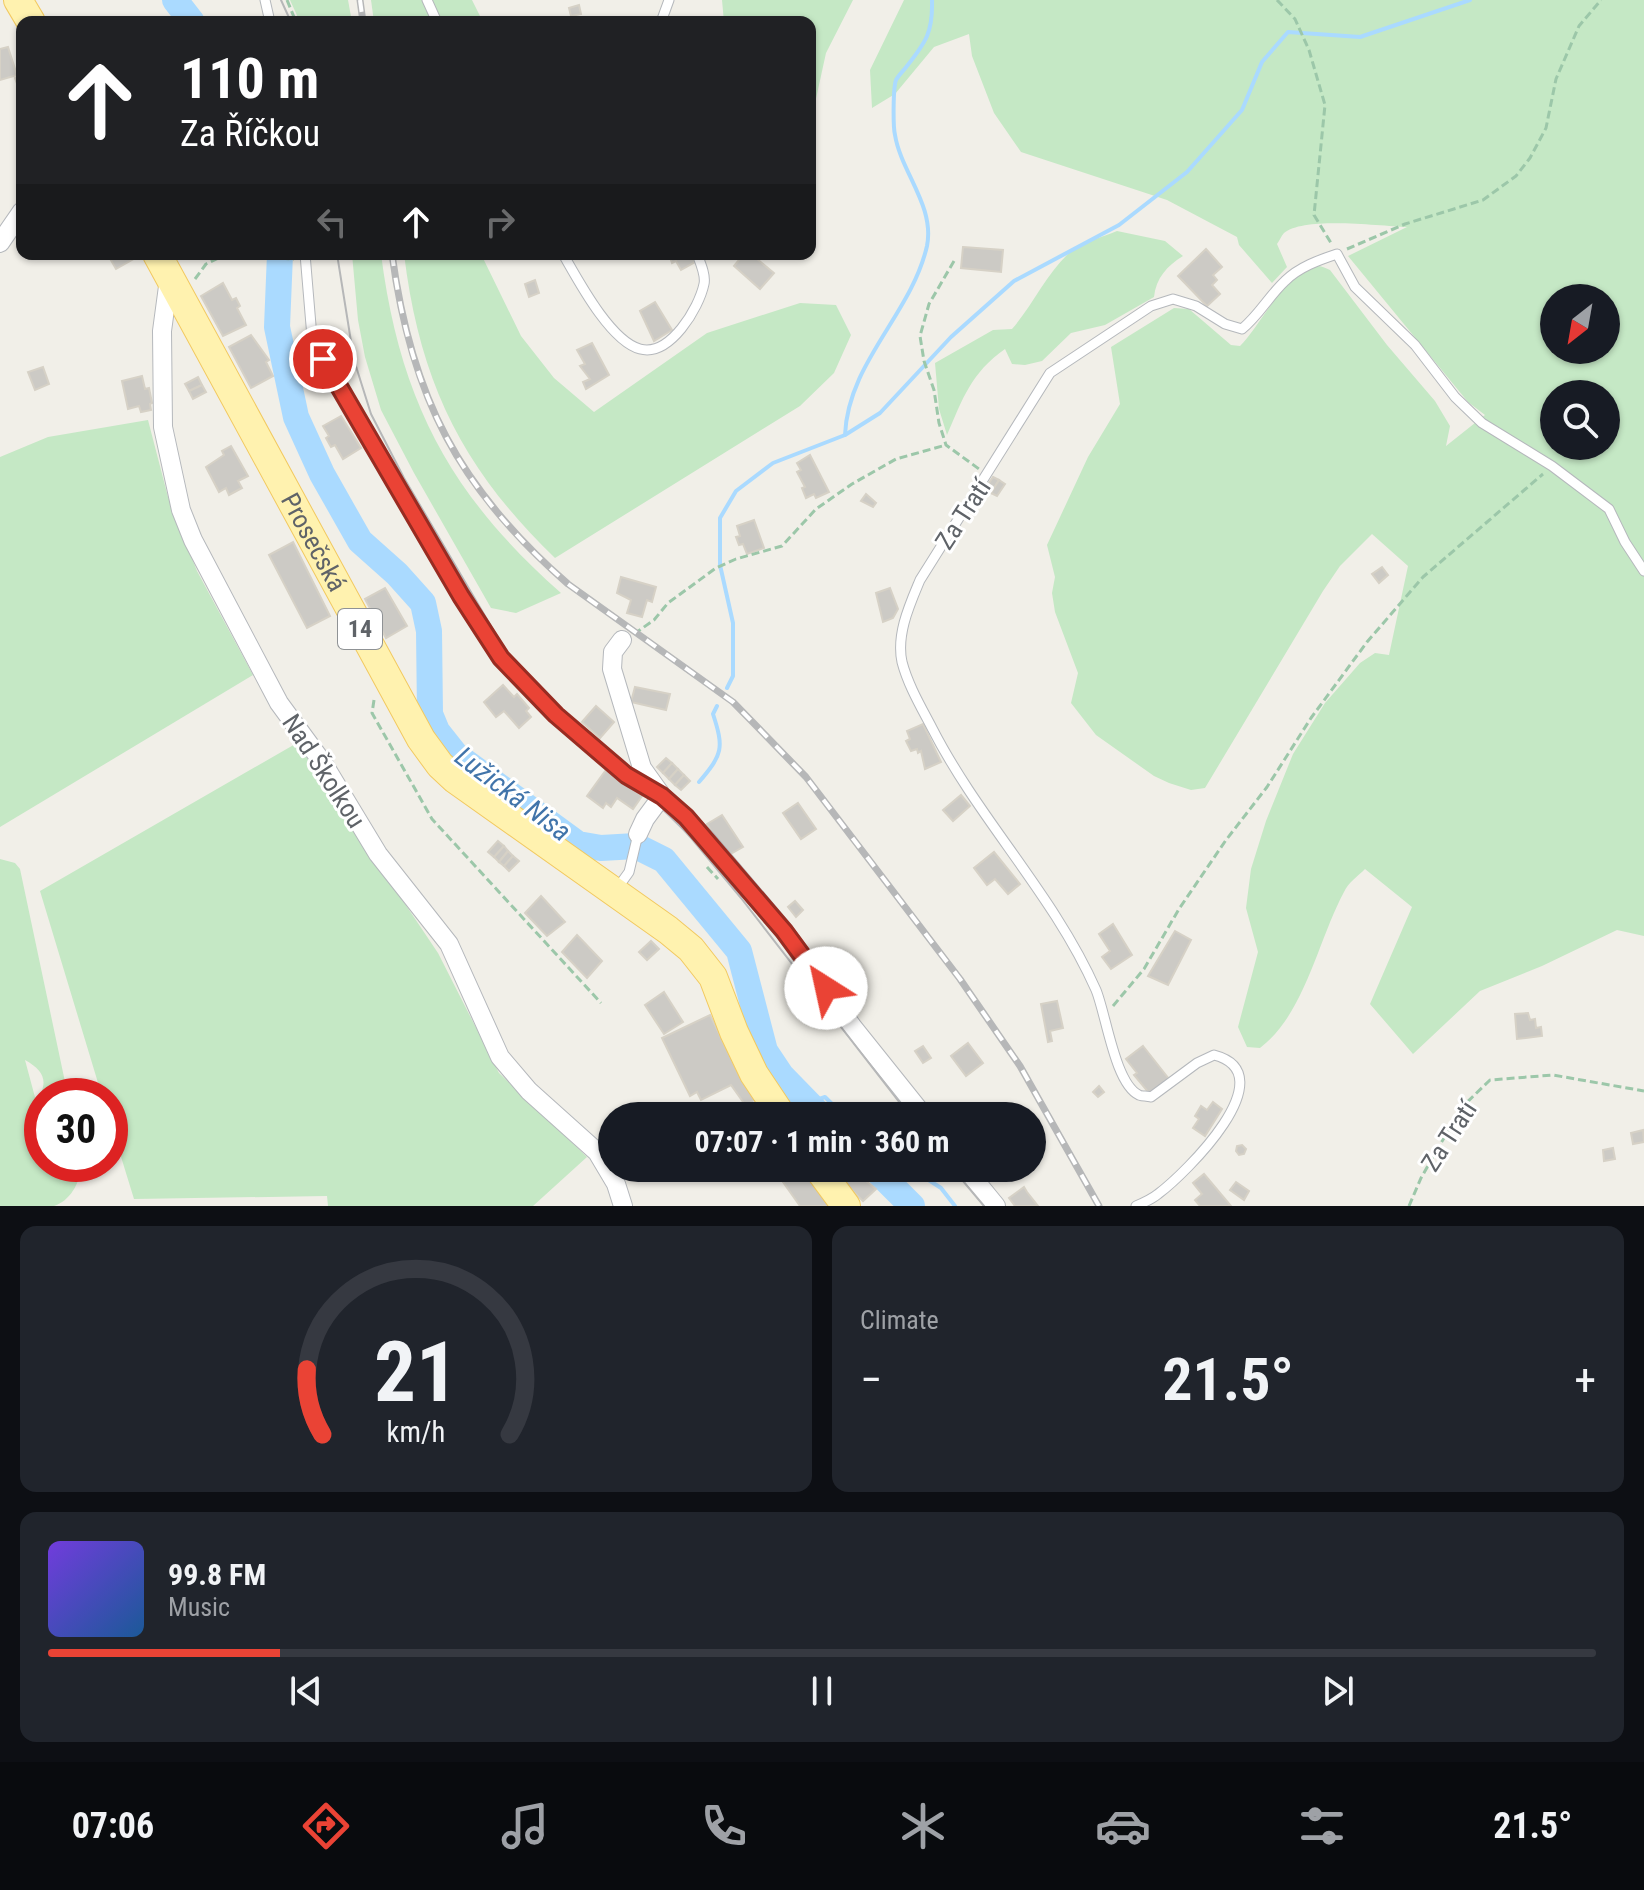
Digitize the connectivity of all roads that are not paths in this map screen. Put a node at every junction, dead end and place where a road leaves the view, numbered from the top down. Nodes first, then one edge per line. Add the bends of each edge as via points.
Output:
1 (16, 220) edge
2 (0, 243) edge
3 (301, 260) edge
4 (567, 260) edge
5 (699, 260) edge
6 (173, 271) edge
7 (1644, 571) edge
8 (622, 640) road end
9 (662, 796) junction
10 (638, 834) joint
11 (614, 892) junction
12 (773, 1102) edge
13 (913, 1102) edge
14 (828, 1182) edge
15 (976, 1182) edge
16 (623, 1206) edge
17 (846, 1206) edge
18 (996, 1206) edge
19 (1136, 1206) edge

1 - 2 street
3 - 9 lane via 312,337 333,381 501,658 556,715 626,775
4 - 5 lane via 612,329 625,342 655,350 694,315 705,280
6 - 11 main road, Prosečská / 14 via 421,739 455,779
6 - 16 street, Nad Školkou via 162,331 163,427 193,540 279,703 378,854 449,944 500,1057 597,1152
7 - 19 lane, Za Tratí via 1609,509 1482,423 1415,345 1355,287 1337,254 1286,279 1242,329 1173,299 1151,306 1050,373 920,580 903,630 902,661 917,701 958,776 1073,944 1130,1088 1151,1097 1214,1055 1233,1065 1238,1097 1218,1135 1158,1195
8 - 9 street via 613,652 612,669 642,768
9 - 10 street
9 - 13 street via 784,931
10 - 11 lane via 629,872
11 - 12 main road, Prosečská / 14 via 668,930 705,965 754,1074
14 - 17 main road
15 - 18 street

